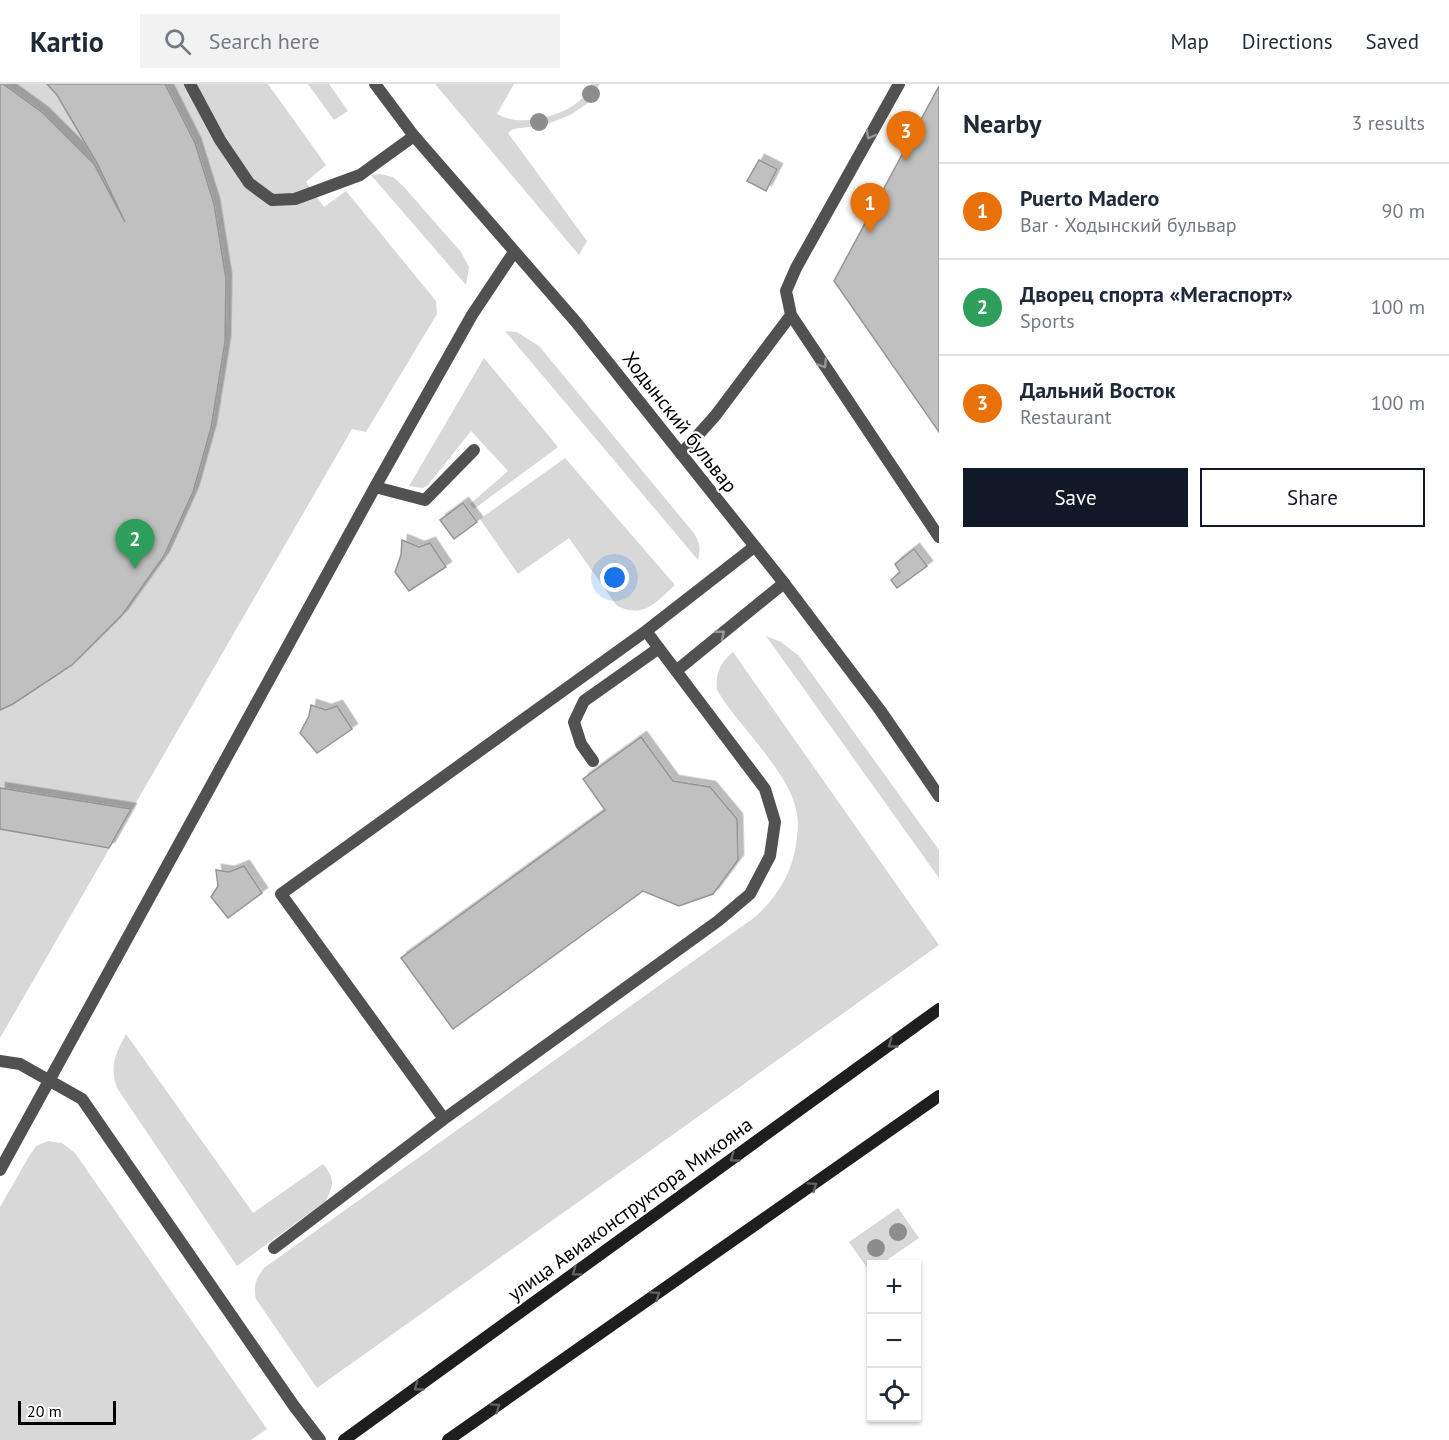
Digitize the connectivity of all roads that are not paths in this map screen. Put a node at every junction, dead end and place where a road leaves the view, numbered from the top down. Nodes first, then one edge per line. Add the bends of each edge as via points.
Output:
1 (190, 84) edge
2 (375, 84) edge
3 (898, 84) edge
4 (414, 136) junction
5 (514, 252) junction
6 (791, 315) junction
7 (474, 450) dead end
8 (681, 454) junction
9 (375, 487) junction
10 (939, 537) edge
11 (754, 547) junction
12 (784, 583) junction
13 (646, 631) junction
14 (659, 648) junction
15 (676, 671) junction
16 (593, 761) dead end
17 (939, 796) edge
18 (939, 1009) edge
19 (0, 1060) edge
20 (49, 1081) junction
21 (939, 1096) edge
22 (444, 1119) junction
23 (0, 1170) edge
24 (274, 1248) dead end
25 (320, 1440) edge
26 (344, 1440) edge
27 (448, 1440) edge

1 - 4 street via 249,183 272,200 295,199 360,175
2 - 4 street, Ходынский бульвар
3 -> 6 street via 796,268 786,291
4 - 5 street, Ходынский бульвар
5 - 8 street, Ходынский бульвар via 576,322
5 - 9 street via 472,315
6 - 8 street via 715,416
6 -> 10 street
7 - 9 street via 425,500
8 - 11 street, Ходынский бульвар
9 - 20 street
11 - 12 street, Ходынский бульвар
11 - 13 street
15 -> 12 street
12 - 17 street, Ходынский бульвар
13 - 14 street
13 - 22 street via 281,894
14 - 15 street
14 - 16 street via 584,701 574,722 581,744
15 - 22 street via 765,789 775,822 770,856 750,894 718,921
18 -> 26 street, улица Авиаконструктора Микояна
19 - 20 street via 20,1064
20 - 23 street
20 - 25 street via 82,1099
27 -> 21 street
22 - 24 street

